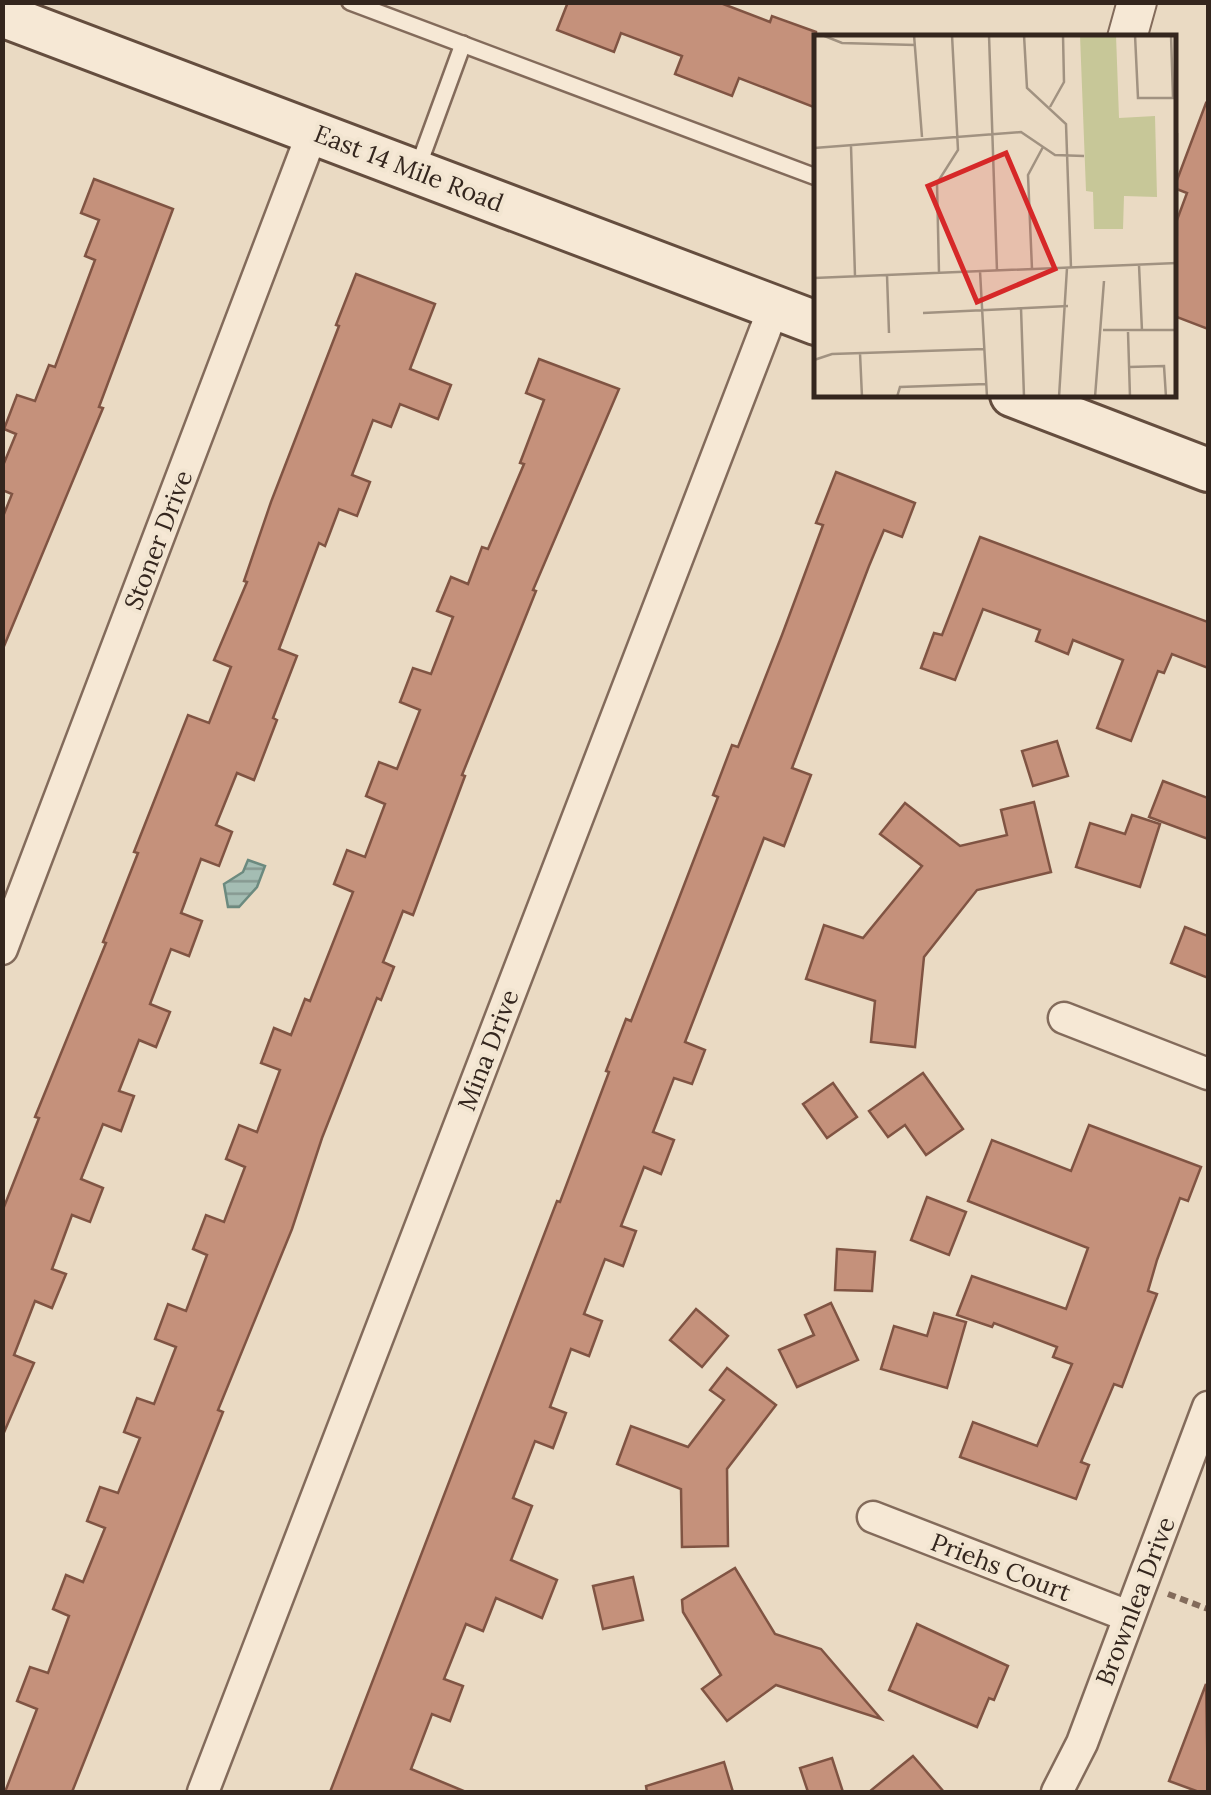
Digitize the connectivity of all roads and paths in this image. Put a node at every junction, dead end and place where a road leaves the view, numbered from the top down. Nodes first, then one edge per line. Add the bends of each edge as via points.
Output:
1 (350, 2) edge
2 (1137, 2) edge
3 (2, 15) edge
4 (1128, 35) edge
5 (463, 44) junction
6 (312, 131) junction
7 (416, 172) junction
8 (814, 176) edge
9 (774, 307) junction
10 (814, 322) edge
11 (1020, 398) edge
12 (1208, 470) edge
13 (2, 949) edge
14 (1064, 1018) dead end
15 (1208, 1074) edge
16 (1208, 1407) edge
17 (873, 1517) dead end
18 (1160, 1591) dead end
19 (1208, 1610) edge
20 (1128, 1616) junction
21 (203, 1792) edge
22 (1058, 1792) edge

1 - 5 lane
2 - 4 street
3 - 6 main road, East 14 Mile Road
5 - 7 lane
5 - 8 lane
6 - 7 main road, East 14 Mile Road
6 - 13 street, Stoner Drive
7 - 9 main road, East 14 Mile Road
9 - 10 main road, East 14 Mile Road
9 - 21 street, Mina Drive
11 - 12 main road
14 - 15 street
16 - 20 street, Brownlea Drive
17 - 20 street, Priehs Court
18 - 19 path
20 - 22 street, Brownlea Drive

